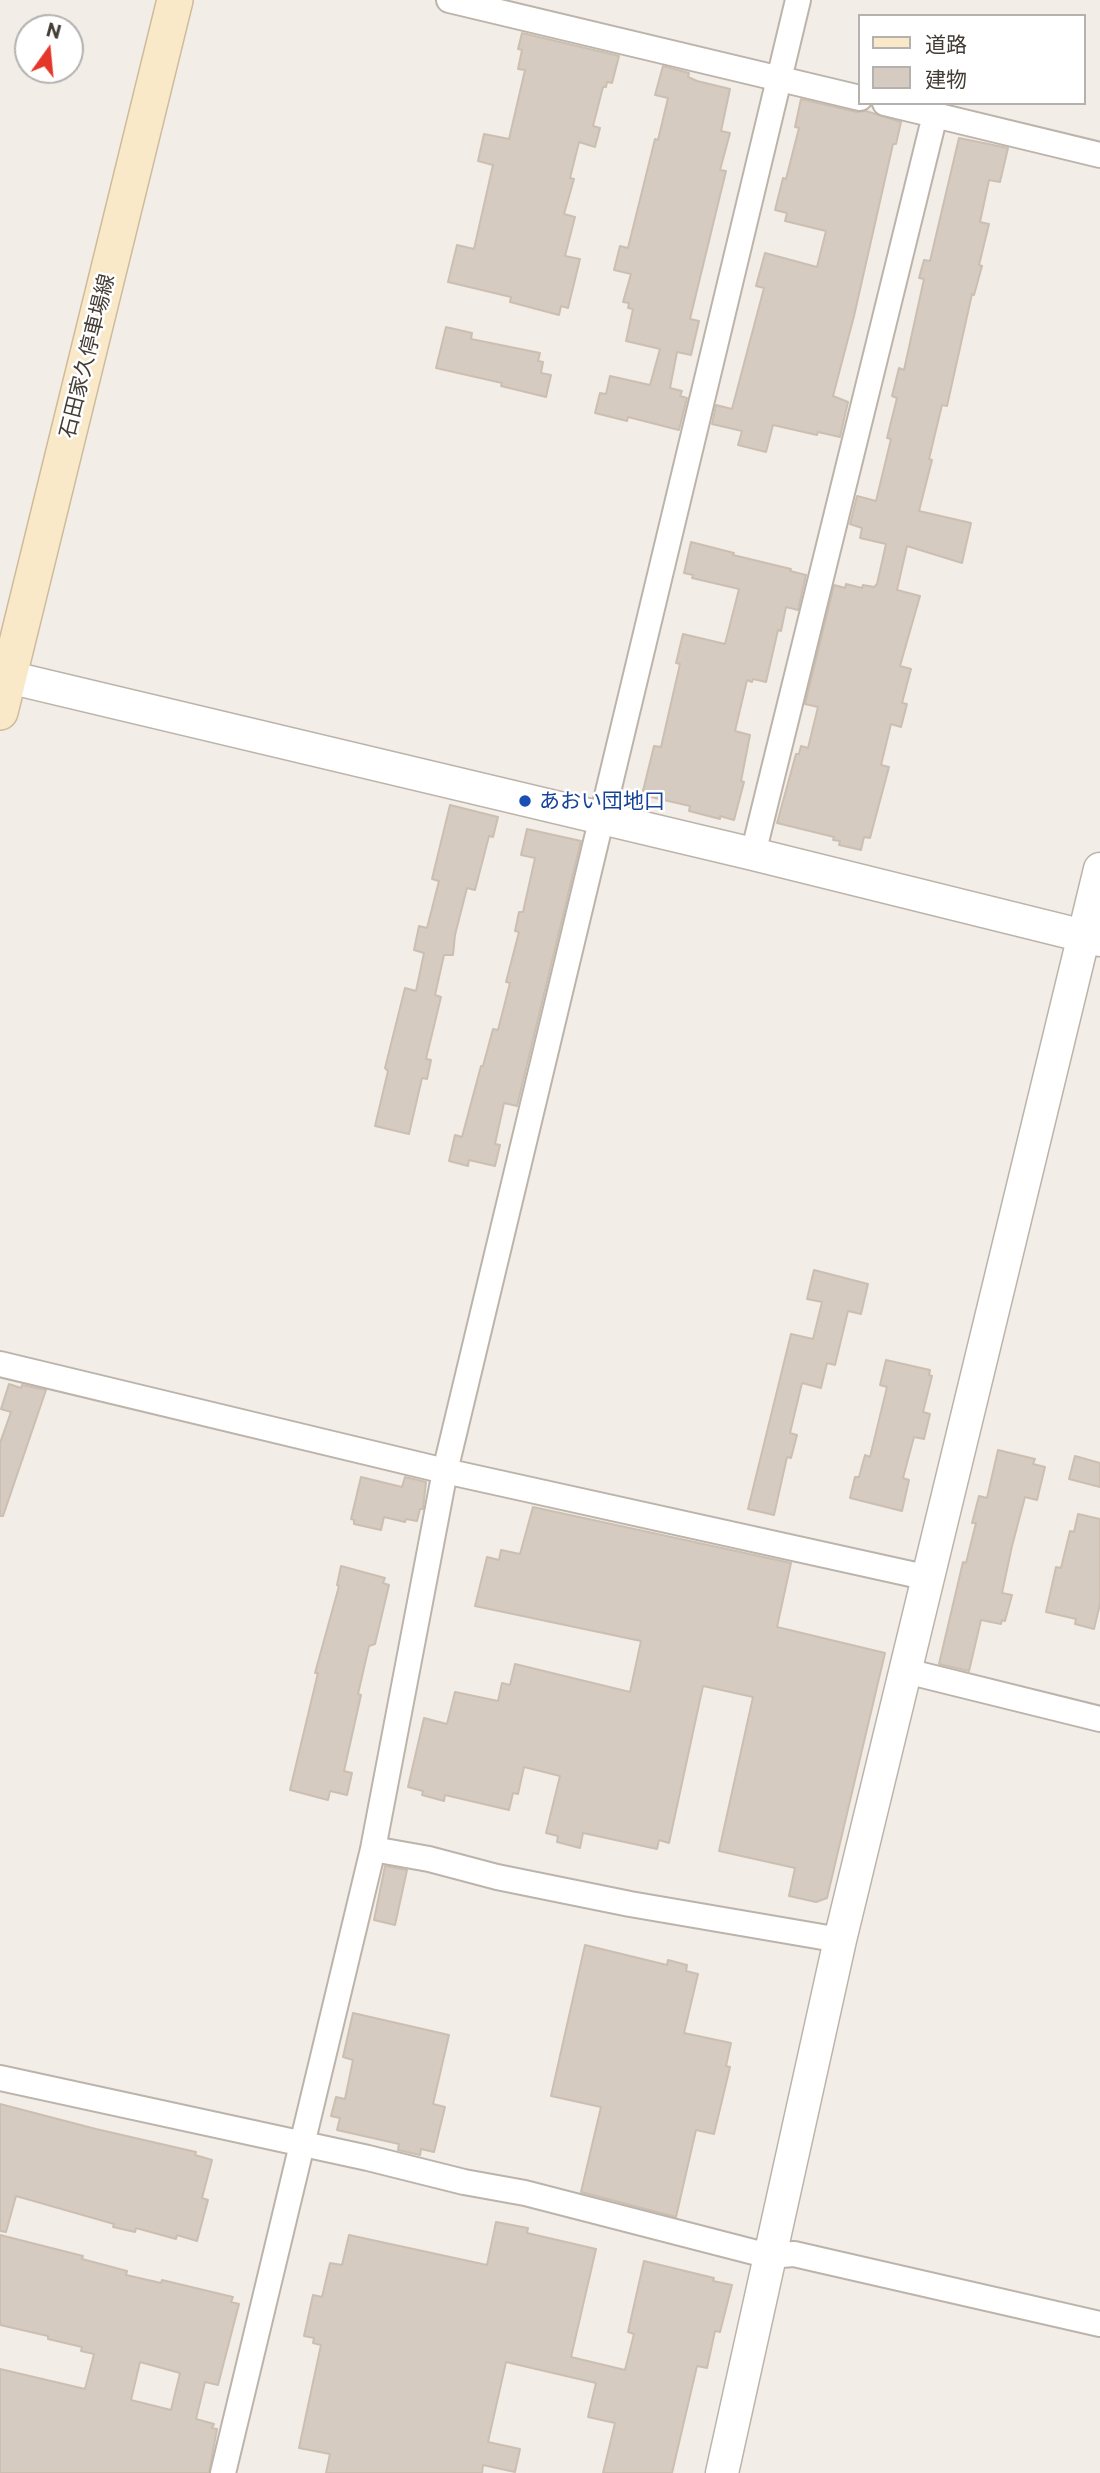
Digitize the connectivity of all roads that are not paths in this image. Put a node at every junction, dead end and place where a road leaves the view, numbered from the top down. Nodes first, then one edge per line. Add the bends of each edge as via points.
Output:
1 (175, 0) edge
2 (449, 0) edge
3 (798, 0) edge
4 (779, 79) junction
5 (858, 97) edge
6 (893, 105) edge
7 (935, 115) junction
8 (1100, 155) edge
9 (4, 676) edge
10 (0, 712) edge
11 (602, 818) junction
12 (753, 854) junction
13 (1100, 869) edge
14 (1092, 938) edge
15 (0, 1363) edge
16 (445, 1471) junction
17 (929, 1578) junction
18 (906, 1671) junction
19 (1100, 1719) edge
20 (373, 1849) junction
21 (840, 1941) junction
22 (0, 2078) edge
23 (303, 2146) junction
24 (769, 2256) junction
25 (1100, 2324) edge
26 (223, 2473) edge
27 (722, 2473) edge

1 - 9 main road, 石田家久停車場線
2 - 4 street
3 - 4 street
4 - 5 street
4 - 11 street
6 - 7 street
7 - 8 street
7 - 12 street
9 - 10 main road, 石田家久停車場線
9 - 11 street
11 - 12 street
11 - 16 street
12 - 14 street
13 - 14 street
14 - 17 street
15 - 16 street
16 - 17 street
16 - 20 street
17 - 18 street
18 - 19 street
18 - 21 street
20 - 21 street via 630,1904
20 - 23 street
21 - 24 street
22 - 23 street
23 - 24 street via 525,2193
23 - 26 street
24 - 25 street via 794,2254
24 - 27 street

